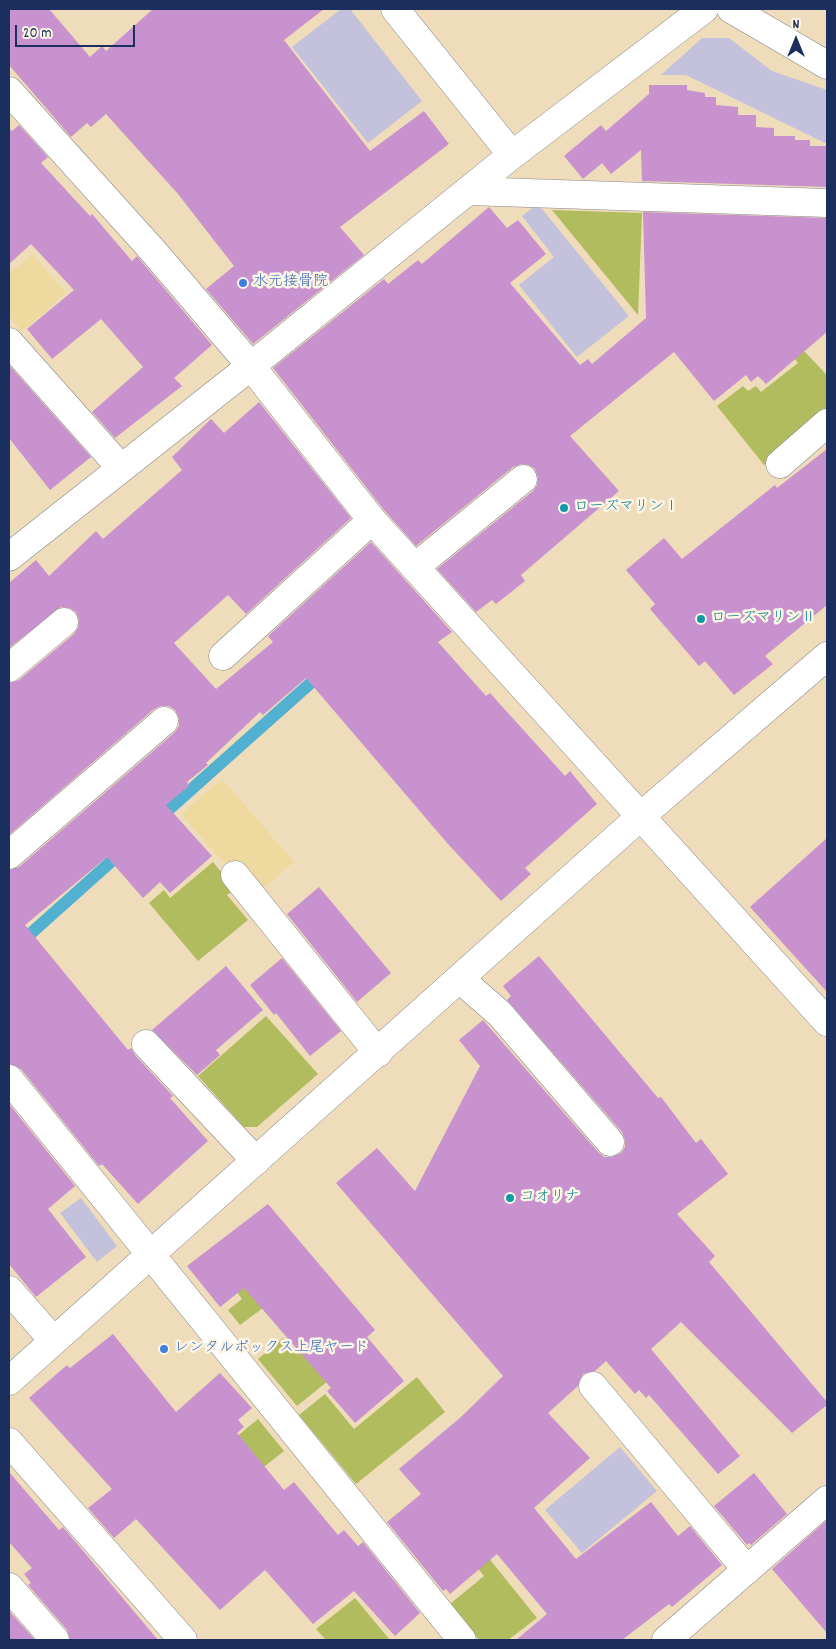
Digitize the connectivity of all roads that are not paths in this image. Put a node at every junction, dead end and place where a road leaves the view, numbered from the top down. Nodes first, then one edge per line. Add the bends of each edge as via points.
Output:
1 (395, 9) edge
2 (704, 9) edge
3 (731, 9) edge
4 (827, 65) edge
5 (9, 91) edge
6 (512, 156) junction
7 (468, 191) junction
8 (827, 203) edge
9 (9, 342) edge
10 (251, 366) junction
11 (827, 423) edge
12 (780, 464) dead end
13 (121, 468) junction
14 (523, 478) dead end
15 (372, 520) junction
16 (9, 557) edge
17 (415, 568) junction
18 (64, 622) dead end
19 (223, 656) dead end
20 (827, 656) edge
21 (9, 668) edge
22 (164, 721) dead end
23 (640, 816) junction
24 (9, 855) edge
25 (235, 875) dead end
26 (460, 979) junction
27 (827, 1022) edge
28 (146, 1044) dead end
29 (378, 1053) junction
30 (9, 1079) edge
31 (610, 1142) dead end
32 (256, 1161) junction
33 (152, 1254) junction
34 (9, 1290) edge
35 (54, 1341) junction
36 (9, 1381) edge
37 (593, 1386) dead end
38 (9, 1442) edge
39 (827, 1500) edge
40 (747, 1570) junction
41 (9, 1587) edge
42 (55, 1640) edge
43 (182, 1640) edge
44 (462, 1640) edge
45 (666, 1640) edge

1 - 6 street
2 - 6 street
3 - 4 street
5 - 10 street
6 - 7 street
7 - 8 street
7 - 10 street
9 - 13 street
10 - 13 street
10 - 15 street
11 - 12 street
13 - 16 street
14 - 17 street
15 - 17 street
15 - 19 street
17 - 23 street
18 - 21 street
20 - 23 street
22 - 24 street
23 - 26 street
23 - 27 street
25 - 29 street
26 - 29 street
26 - 31 street via 500,1014
28 - 32 street
29 - 32 street
30 - 33 street
32 - 33 street
33 - 35 street
33 - 44 street
34 - 35 street
35 - 36 street
37 - 40 street
38 - 43 street
39 - 40 street
40 - 45 street
41 - 42 street

